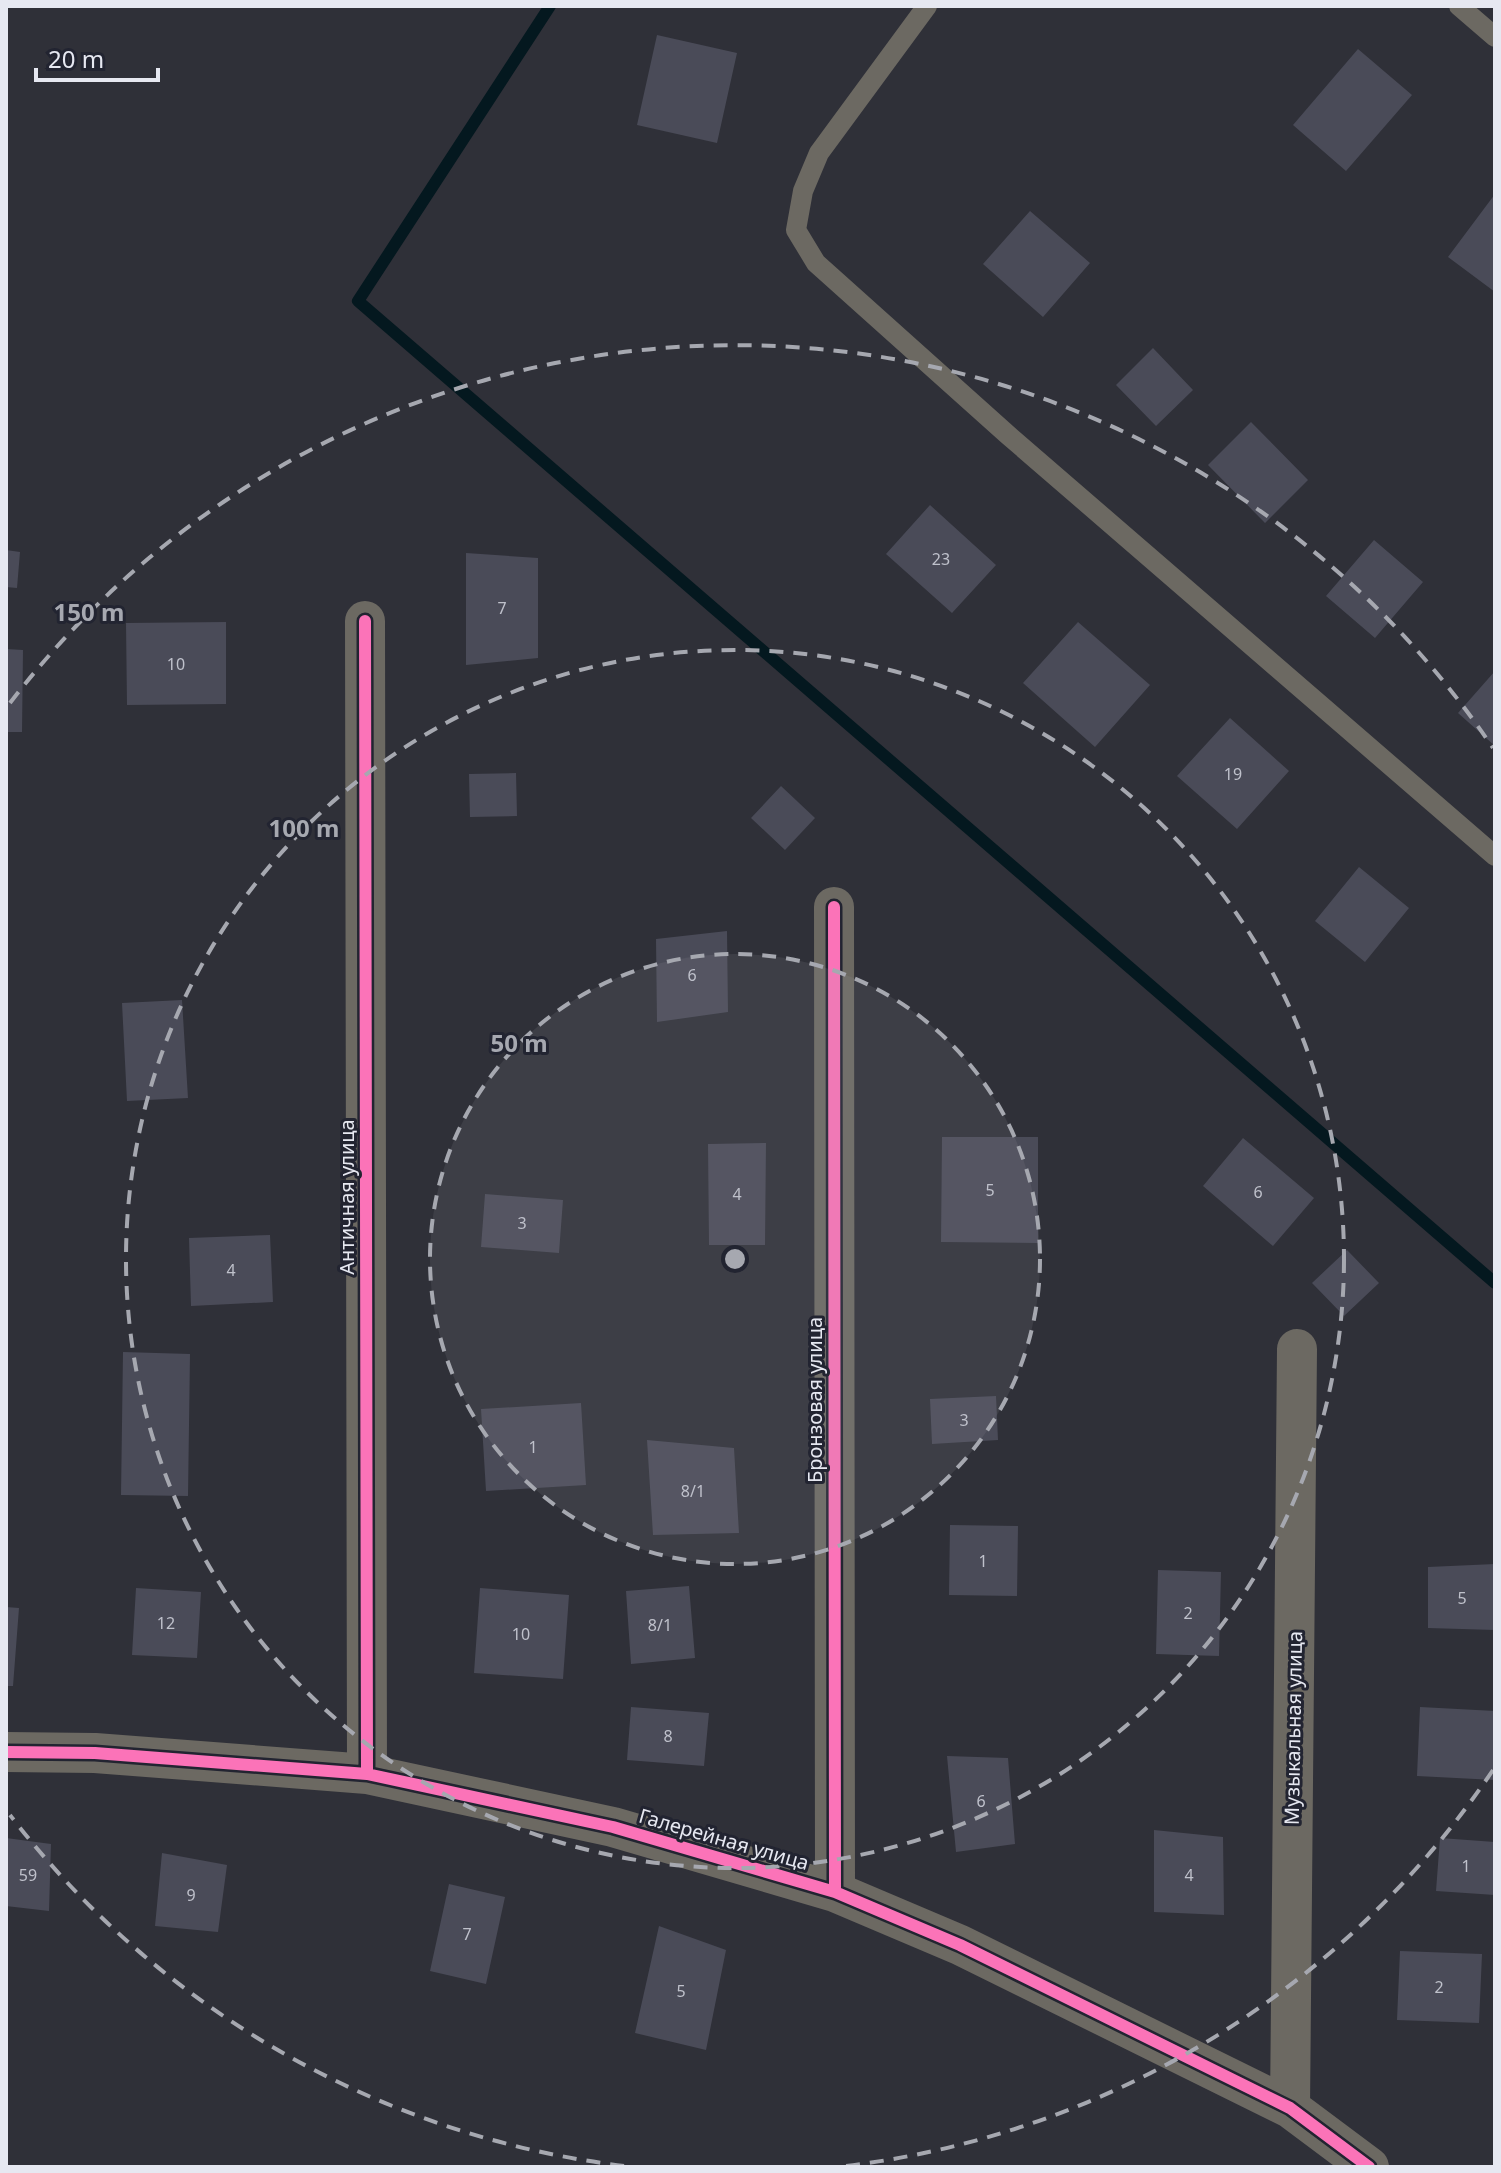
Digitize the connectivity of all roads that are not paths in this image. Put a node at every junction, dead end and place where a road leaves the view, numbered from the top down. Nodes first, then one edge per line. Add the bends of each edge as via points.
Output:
1 (927, 6) edge
2 (1459, 6) edge
3 (1495, 37) edge
4 (365, 621) dead end
5 (1495, 856) edge
6 (834, 907) dead end
7 (1297, 1349) dead end
8 (6, 1752) edge
9 (367, 1774) junction
10 (835, 1892) junction
11 (1290, 2108) junction
12 (1369, 2167) edge

1 - 5 lane via 819,153 803,191 796,230 816,263
2 - 3 lane
4 - 9 street, Античная улица
6 - 10 street, Бронзовая улица
7 - 11 street, Музыкальная улица
8 - 9 street, Галерейная улица via 95,1753
9 - 10 street, Галерейная улица via 613,1827
10 - 11 street, Галерейная улица via 960,1945
11 - 12 street, Галерейная улица

